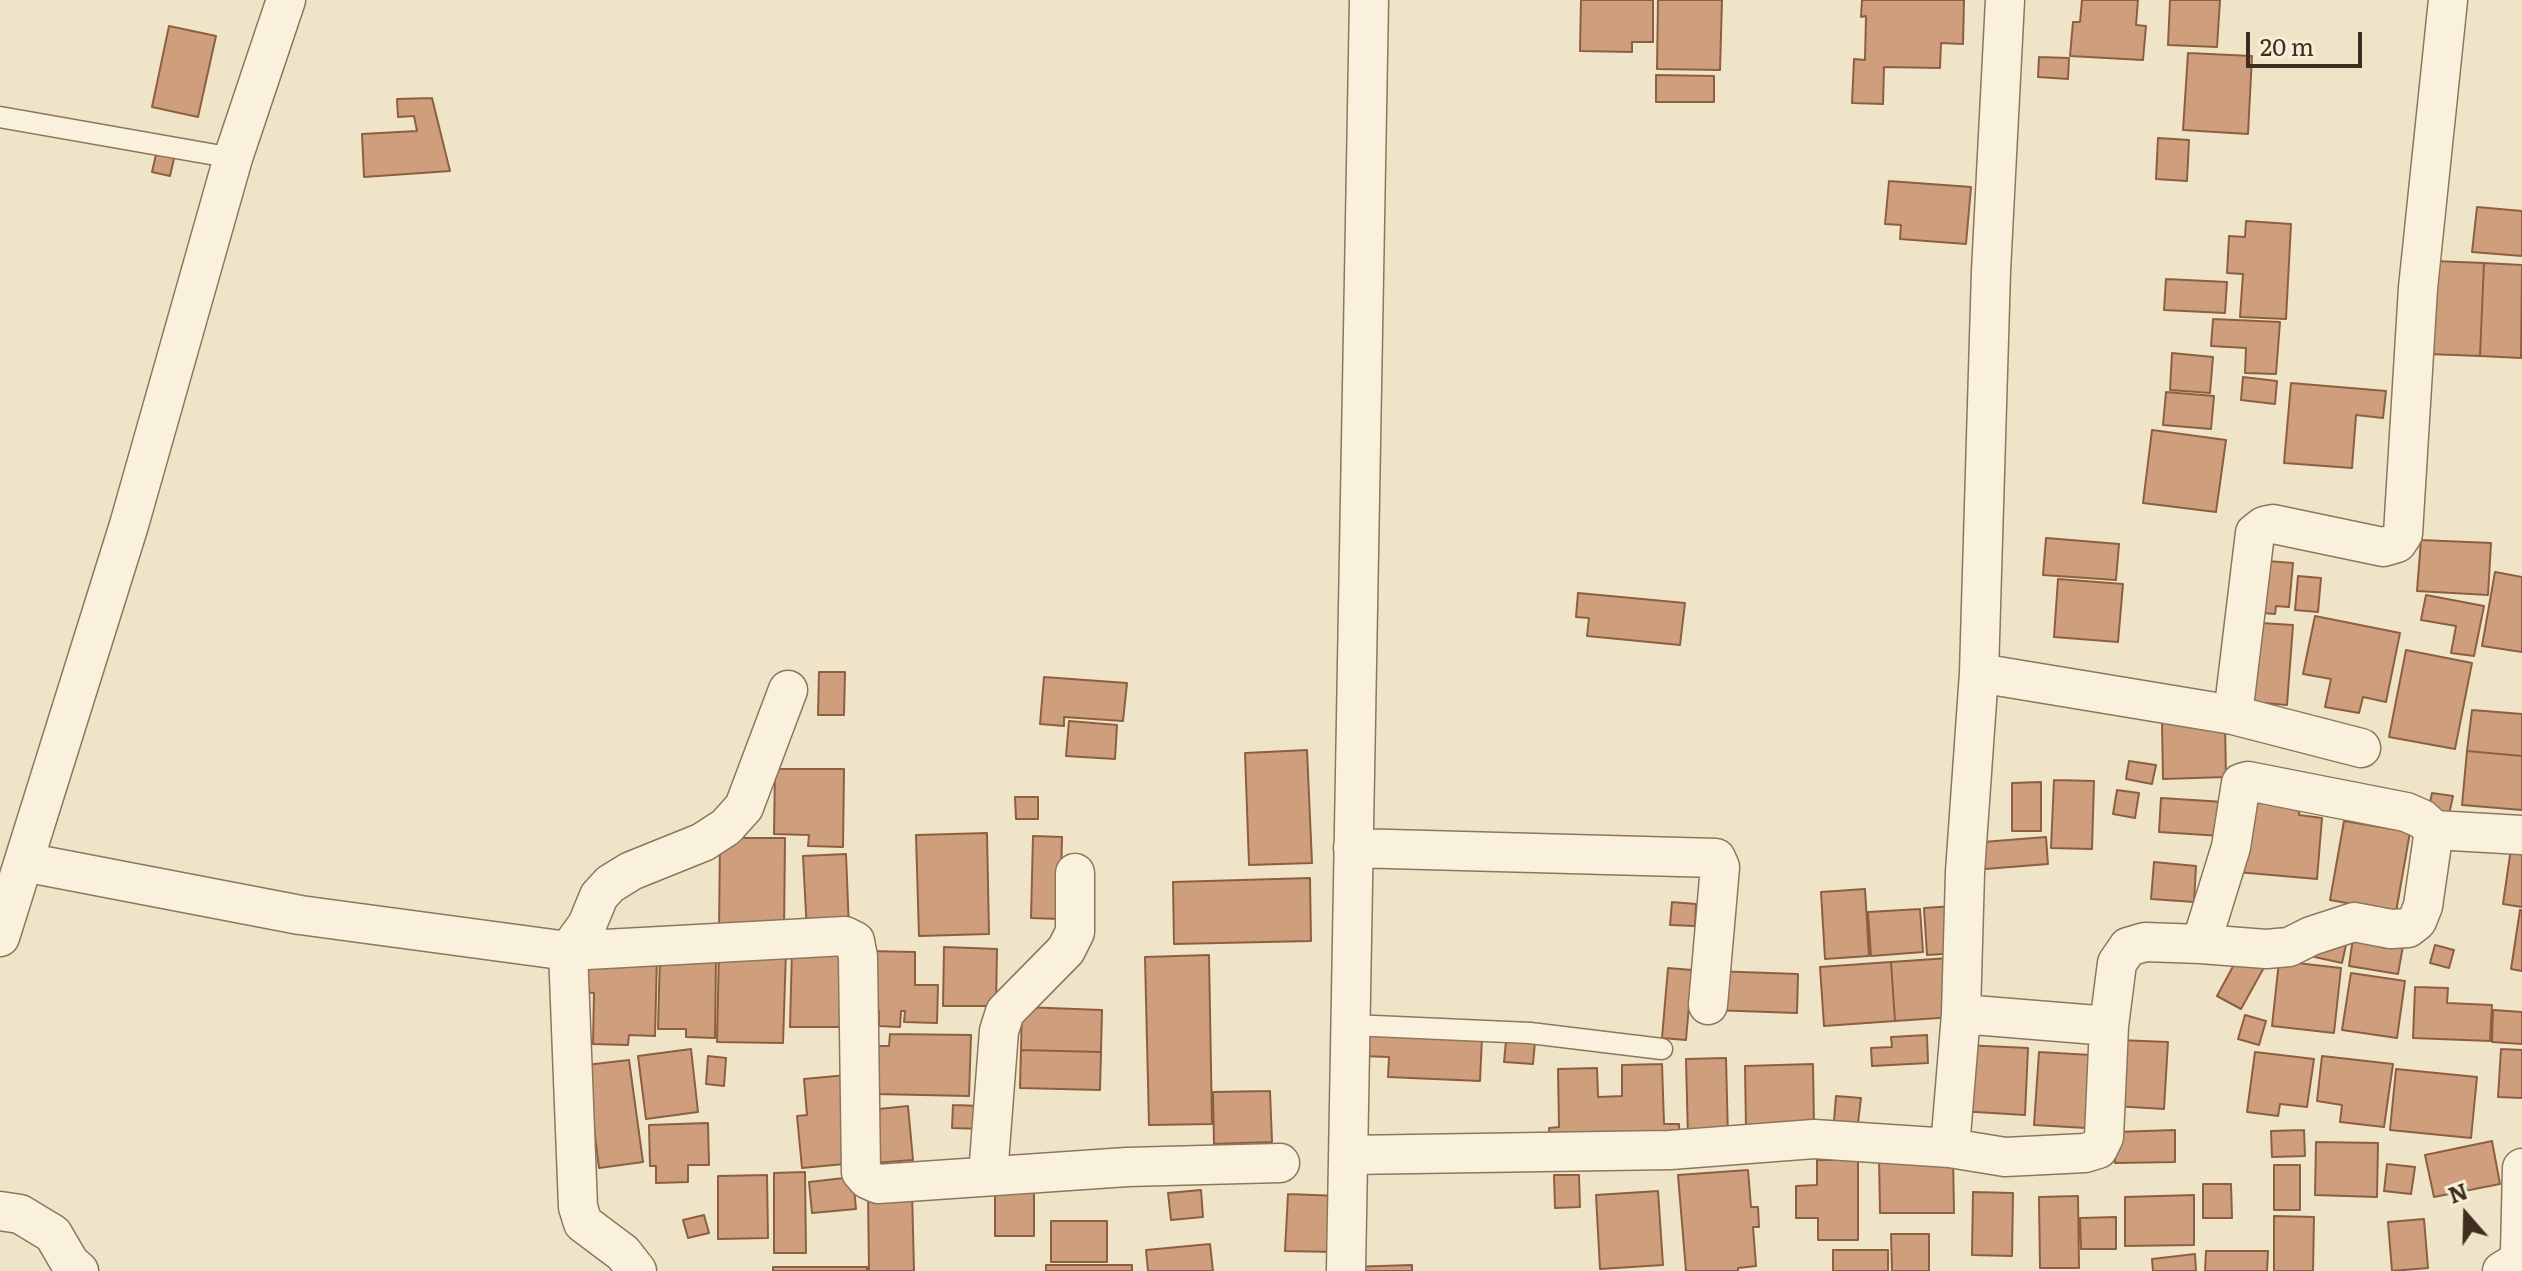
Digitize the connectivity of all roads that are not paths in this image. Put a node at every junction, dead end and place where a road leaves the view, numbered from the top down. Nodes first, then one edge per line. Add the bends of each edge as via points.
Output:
1 (286, 0) edge
2 (1369, 0) edge
3 (2005, 0) edge
4 (2448, 0) edge
5 (0, 117) edge
6 (233, 158) junction
7 (1979, 673) junction
8 (788, 690) dead end
9 (2233, 715) junction
10 (2361, 748) dead end
11 (2434, 830) junction
12 (2522, 835) edge
13 (1353, 848) junction
14 (24, 862) junction
15 (1075, 873) dead end
16 (0, 937) edge
17 (2201, 944) junction
18 (568, 951) junction
19 (1708, 1005) dead end
20 (1961, 1014) junction
21 (1352, 1025) junction
22 (2109, 1026) junction
23 (1662, 1049) dead end
24 (1950, 1148) junction
25 (1349, 1155) junction
26 (1280, 1163) dead end
27 (2522, 1168) edge
28 (988, 1175) junction
29 (0, 1211) edge
30 (79, 1271) edge
31 (637, 1271) edge
32 (1346, 1271) edge
33 (2502, 1271) edge

1 - 6 street
2 - 13 street
3 - 7 street
4 - 9 street via 2418,288 2403,534 2397,543 2383,547 2273,524 2255,533
5 - 6 lane
6 - 14 street via 129,525
7 - 9 street
7 - 20 street
8 - 18 street via 744,807 703,842 610,884
9 - 10 street
11 - 12 street
11 - 17 street via 2423,906 2408,928 2354,922 2289,947
11 - 17 street via 2406,812 2241,783 2231,847
13 - 19 street via 1716,858 1720,867
13 - 21 street
14 - 16 street
14 - 18 street via 300,915
15 - 28 street via 1075,932 1066,950 1018,997 1002,1022
17 - 22 street via 2145,942 2128,947 2117,963
18 - 28 street via 850,937 858,957 861,1172 878,1184
18 - 31 street via 578,1207 583,1223 623,1253
20 - 22 street
20 - 24 street
21 - 23 lane via 1530,1033
21 - 25 street
22 - 24 street via 2104,1137 2098,1149 2005,1157
24 - 25 street via 1814,1139 1655,1151
25 - 32 street
26 - 28 street
27 - 33 street via 2520,1252 2517,1262
29 - 30 street via 20,1214 53,1234

